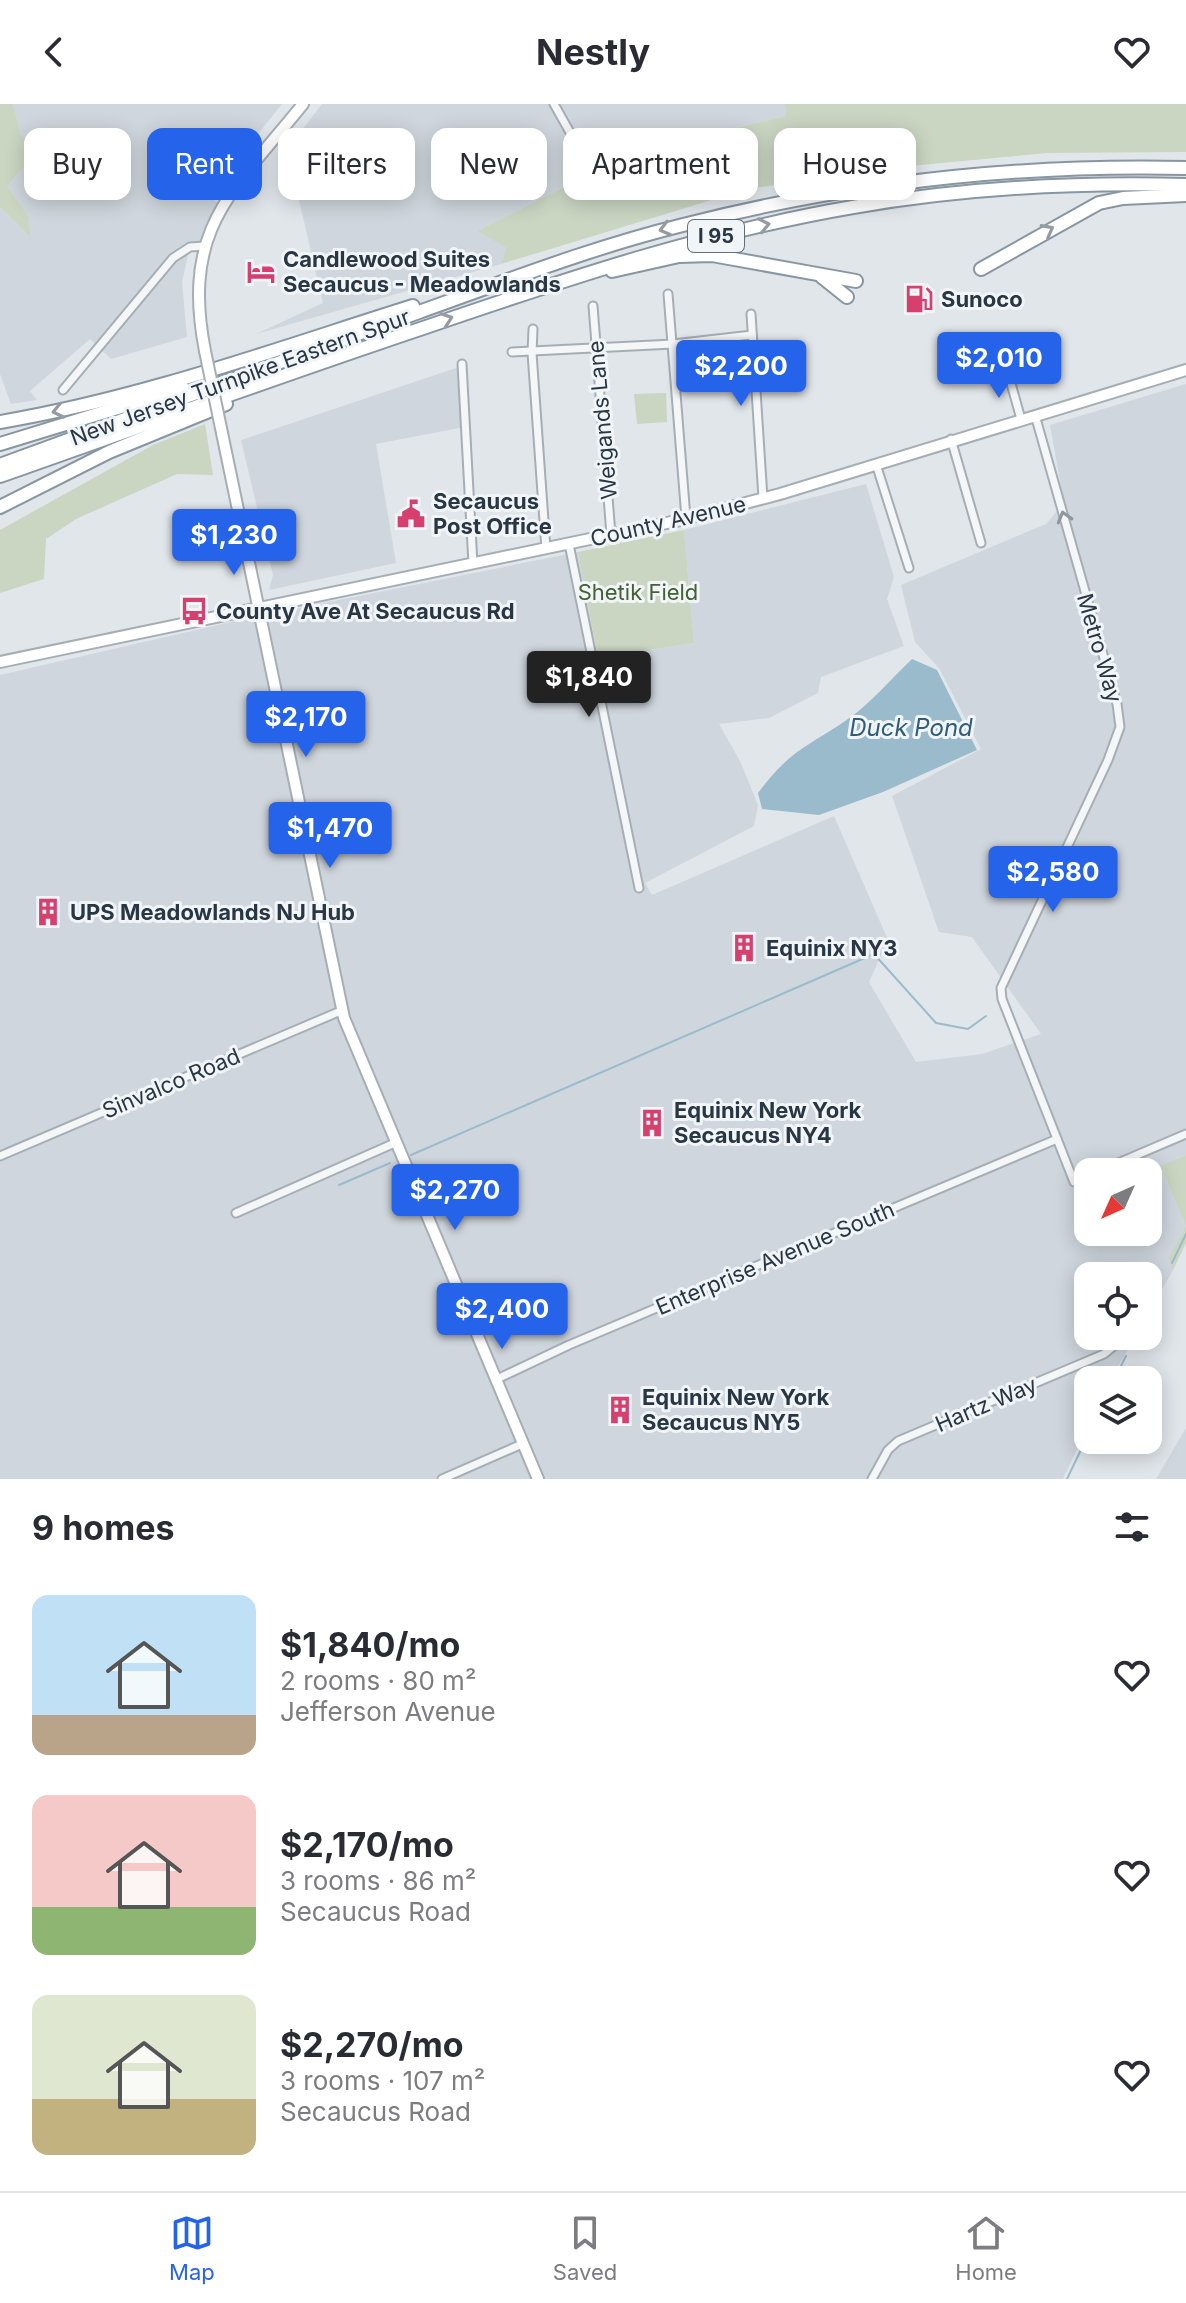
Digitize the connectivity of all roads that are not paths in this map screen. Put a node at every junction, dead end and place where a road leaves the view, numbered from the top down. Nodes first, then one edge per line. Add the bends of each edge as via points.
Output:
1 (303, 104) edge
2 (554, 104) edge
3 (568, 128) edge
4 (1186, 168) edge
5 (1186, 185) edge
6 (1186, 195) edge
7 (204, 246) junction
8 (981, 269) dead end
9 (816, 273) junction
10 (856, 281) dead end
11 (554, 283) junction
12 (668, 294) dead end
13 (467, 295) junction
14 (847, 297) dead end
15 (593, 306) dead end
16 (751, 314) dead end
17 (533, 329) dead end
18 (752, 335) junction
19 (673, 344) junction
20 (597, 349) junction
21 (512, 352) dead end
22 (532, 353) junction
23 (294, 357) junction
24 (462, 364) dead end
25 (1186, 370) edge
26 (1008, 373) dead end
27 (267, 381) junction
28 (63, 390) dead end
29 (1035, 415) junction
30 (1021, 419) junction
31 (0, 422) edge
32 (951, 439) junction
33 (0, 444) edge
34 (876, 464) junction
35 (0, 465) edge
36 (0, 476) edge
37 (37, 487) junction
38 (0, 498) edge
39 (763, 498) junction
40 (0, 507) edge
41 (686, 518) junction
42 (611, 535) junction
43 (981, 543) dead end
44 (569, 544) junction
45 (546, 549) junction
46 (473, 564) junction
47 (909, 568) dead end
48 (258, 609) junction
49 (0, 662) edge
50 (639, 888) dead end
51 (343, 1010) junction
52 (1186, 1134) edge
53 (1057, 1139) junction
54 (397, 1142) junction
55 (0, 1156) edge
56 (1130, 1158) edge
57 (1074, 1182) edge
58 (236, 1213) dead end
59 (1109, 1350) edge
60 (495, 1380) junction
61 (522, 1444) junction
62 (442, 1479) edge
63 (538, 1479) edge
64 (872, 1479) edge

1 - 7 main road via 225,200
2 - 3 street
4 -> 13 highway, New Jersey Turnpike Eastern Spur / I 95 via 1026,170 844,191 650,234
11 -> 5 highway, New Jersey Turnpike Eastern Spur / I 95 via 687,243 882,202 1049,186
8 -> 6 highway via 1099,203
7 - 28 street via 190,247 173,258
7 - 48 main road, bridge via 198,298 205,351
9 - 10 highway
9 - 11 highway via 737,257 696,255
9 - 14 highway
27 -> 11 highway, New Jersey Turnpike Eastern Spur / I 95
12 - 19 street
13 - 23 highway, New Jersey Turnpike Eastern Spur / I 95
13 -> 31 highway via 417,305 184,380
15 - 20 street, Weigands Lane
16 - 18 street
17 - 22 street
18 - 19 street
18 - 39 street
19 - 20 street
19 - 41 street
20 - 22 street
20 - 42 street, Weigands Lane
21 - 22 street
22 - 45 street
23 - 33 highway
23 - 35 highway, New Jersey Turnpike Eastern Spur / I 95
24 - 46 street
25 - 29 main road, County Avenue
26 - 30 street
27 - 36 highway, New Jersey Turnpike Eastern Spur / I 95
27 - 37 highway
29 - 30 main road, County Avenue
53 -> 29 street, Metro Way via 1001,988 1120,727
30 - 32 main road, County Avenue
32 - 34 main road, County Avenue
32 - 43 street
34 - 39 main road, County Avenue
34 - 47 street
37 - 38 highway
37 - 40 highway
39 - 41 main road, County Avenue
41 - 42 main road, County Avenue
42 - 44 main road, County Avenue
44 - 45 main road, County Avenue
44 - 50 street
45 - 46 main road, County Avenue
46 - 48 main road, County Avenue
48 - 49 main road, County Avenue
48 - 51 main road
51 - 54 main road
51 - 55 street, Sinvalco Road
52 - 56 street
53 - 57 street, Metro Way
53 - 60 street, Enterprise Avenue South
54 - 58 street
54 - 60 main road
59 - 64 street, Hartz Way via 901,1440 888,1450
60 - 61 main road
61 - 62 street
61 - 63 main road

